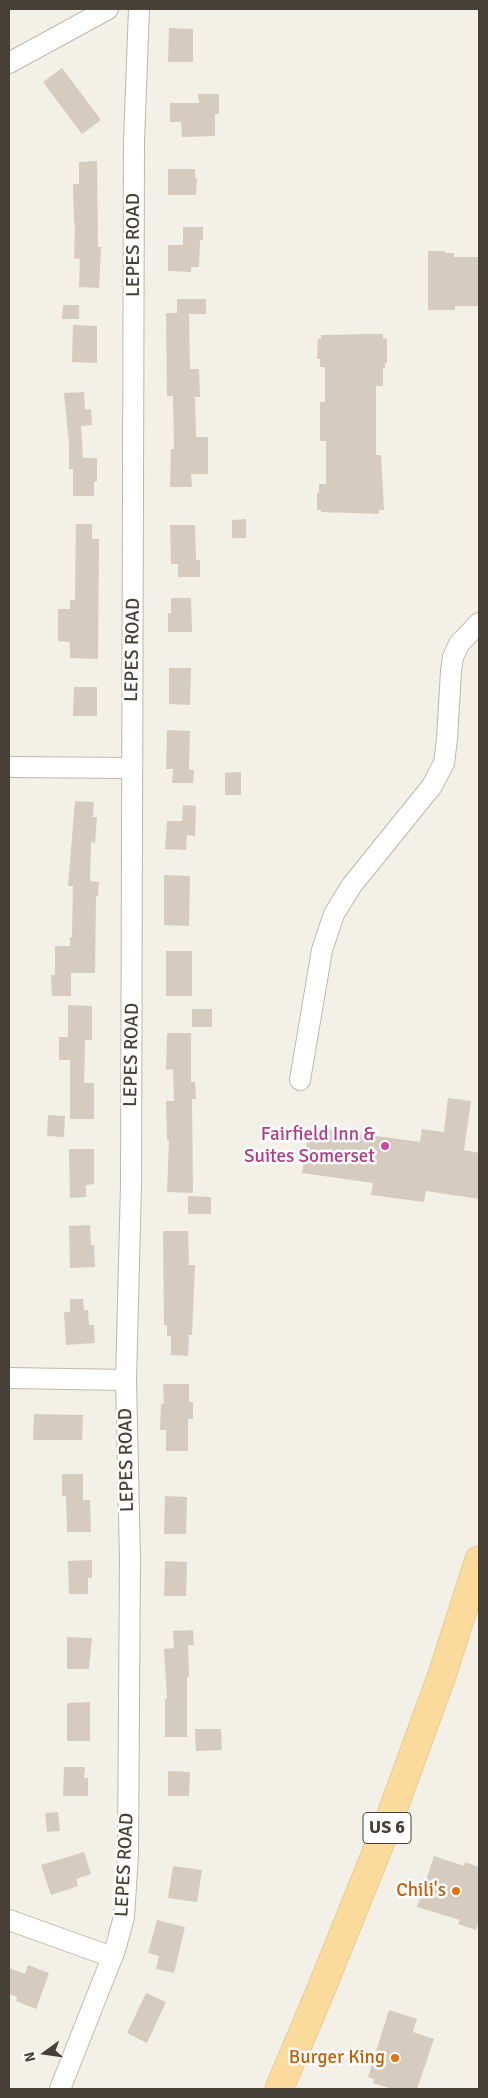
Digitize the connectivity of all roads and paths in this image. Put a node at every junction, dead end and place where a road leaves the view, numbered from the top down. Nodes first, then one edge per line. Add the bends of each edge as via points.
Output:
1 (108, 9) edge
2 (139, 9) edge
3 (9, 63) edge
4 (479, 623) edge
5 (9, 767) edge
6 (132, 768) junction
7 (300, 1080) dead end
8 (9, 1378) edge
9 (126, 1380) junction
10 (479, 1560) edge
11 (9, 1920) edge
12 (112, 1957) junction
13 (60, 2089) edge
14 (279, 2089) edge

1 - 3 street
2 - 6 street, LEPES ROAD via 134,150
4 - 7 street via 459,644 453,657 444,762 432,786 352,885 334,914 322,950
5 - 6 street
6 - 9 street, LEPES ROAD via 133,965
8 - 9 street
9 - 12 street, LEPES ROAD via 130,1578 128,1854 124,1917
10 - 14 main road, US 6 via 442,1675 390,1818
11 - 12 street
12 - 13 street, LEPES ROAD

